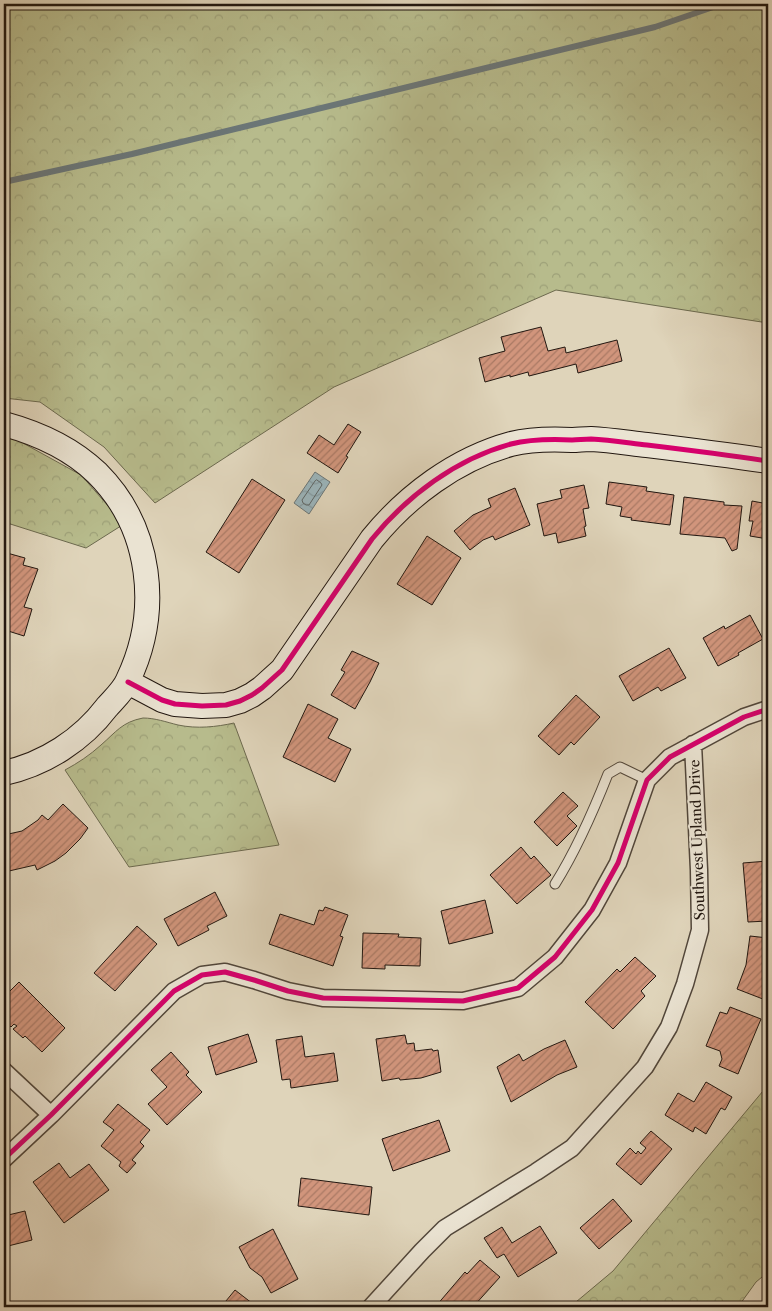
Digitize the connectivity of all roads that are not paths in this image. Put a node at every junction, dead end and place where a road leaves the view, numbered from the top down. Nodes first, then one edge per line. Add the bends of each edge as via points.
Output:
1 (4, 424) edge
2 (768, 461) edge
3 (128, 682) junction
4 (768, 709) edge
5 (693, 744) junction
6 (4, 773) edge
7 (647, 780) junction
8 (555, 884) dead end
9 (4, 1071) edge
10 (51, 1115) junction
11 (4, 1159) edge
12 (371, 1307) edge

1 - 3 street via 26,431 79,458 108,486 129,517 143,552 148,596 144,635
2 - 3 street via 591,440 536,440 512,444 463,463 407,501 372,539 282,670 252,695 226,705 175,704
3 - 6 street via 85,732 46,758
4 - 5 street via 744,717
5 - 7 street via 670,757
5 - 12 street, Southwest Upland Drive via 700,930 669,1027 645,1067 572,1148 445,1228
7 - 8 lane via 620,767 608,774 570,860
7 - 10 street via 618,863 592,910 555,958 518,988 463,1001 323,998 225,972 202,975 174,991
9 - 10 street
10 - 11 street

